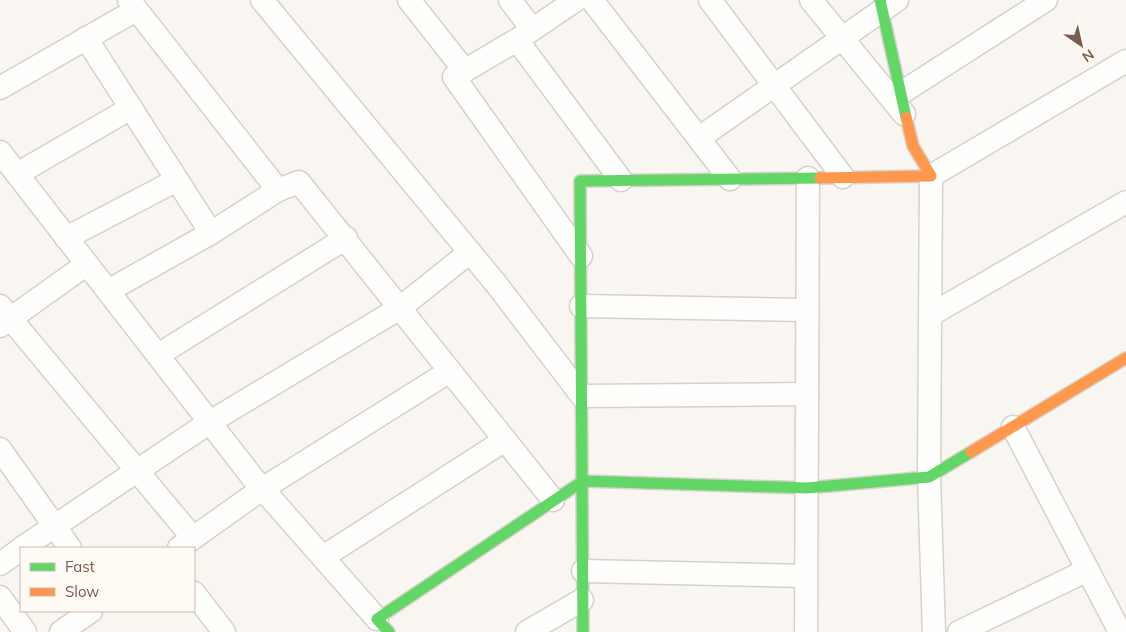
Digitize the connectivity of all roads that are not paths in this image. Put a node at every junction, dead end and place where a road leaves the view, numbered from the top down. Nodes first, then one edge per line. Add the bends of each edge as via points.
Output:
1 (262, 0) edge
2 (409, 0) edge
3 (510, 0) edge
4 (576, 0) edge
5 (592, 0) edge
6 (710, 0) edge
7 (811, 0) edge
8 (1046, 0) edge
9 (886, 3) edge
10 (133, 5) edge
11 (524, 35) junction
12 (86, 38) junction
13 (842, 38) junction
14 (1126, 61) edge
15 (464, 71) junction
16 (773, 85) junction
17 (0, 88) edge
18 (901, 93) junction
19 (131, 108) junction
20 (907, 117) junction
21 (699, 138) junction
22 (0, 152) edge
23 (17, 174) junction
24 (931, 176) junction
25 (843, 177) junction
26 (808, 178) junction
27 (730, 179) junction
28 (177, 180) junction
29 (621, 180) junction
30 (278, 190) junction
31 (1126, 202) edge
32 (211, 233) junction
33 (66, 238) junction
34 (346, 238) junction
35 (470, 252) junction
36 (581, 256) junction
37 (87, 264) junction
38 (108, 291) junction
39 (581, 306) junction
40 (400, 308) junction
41 (807, 310) junction
42 (932, 314) junction
43 (3, 317) edge
44 (158, 355) junction
45 (1126, 359) edge
46 (450, 371) junction
47 (807, 394) junction
48 (582, 396) junction
49 (210, 422) junction
50 (1013, 427) junction
51 (505, 440) junction
52 (0, 449) edge
53 (136, 470) junction
54 (929, 477) junction
55 (582, 480) junction
56 (806, 488) junction
57 (262, 489) junction
58 (553, 500) junction
59 (54, 526) junction
60 (186, 543) edge
61 (25, 547) edge
62 (69, 547) edge
63 (20, 550) edge
64 (323, 557) junction
65 (0, 564) edge
66 (1088, 570) junction
67 (583, 571) junction
68 (806, 576) junction
69 (195, 594) edge
70 (0, 597) edge
71 (582, 600) junction
72 (90, 612) edge
73 (383, 625) edge
74 (69, 630) edge
75 (26, 632) edge
76 (224, 632) edge
77 (527, 632) edge
78 (584, 632) edge
79 (806, 632) edge
80 (934, 632) edge
81 (959, 632) edge
82 (1120, 632) edge

1 - 35 street
2 - 15 street
3 - 11 street
4 - 11 street
5 - 21 street
6 - 16 street
7 - 13 street
8 - 18 street
9 - 13 street
9 - 18 street
10 - 12 street
10 - 30 street
11 - 15 street
11 - 29 street
12 - 17 street
12 - 19 street
13 - 16 street
13 - 20 street
14 - 24 street
15 - 36 street via 454,77
16 - 21 street
16 - 25 street
18 - 20 street
19 - 23 street
19 - 28 street
20 - 24 street via 913,146
21 - 27 street
22 - 23 street
23 - 33 street
24 - 25 street
24 - 42 street
25 - 26 street
26 - 27 street
26 - 41 street
27 - 29 street
28 - 32 street
28 - 33 street
29 - 36 street via 580,181
30 - 32 street
30 - 34 street via 299,182
31 - 42 street
32 - 38 street
33 - 37 street
34 - 40 street
34 - 44 street
35 - 40 street
35 - 48 street
36 - 39 street
37 - 38 street
37 - 43 street
38 - 44 street
39 - 41 street
39 - 48 street
40 - 46 street
40 - 49 street
41 - 47 street
42 - 54 street
43 - 53 street
44 - 49 street
45 - 50 street
46 - 51 street
46 - 57 street
47 - 48 street
47 - 56 street
48 - 55 street
49 - 53 street
49 - 57 street
50 - 54 street
50 - 66 street
51 - 58 street
51 - 64 street
52 - 59 street
53 - 59 street
53 - 60 street
54 - 56 street
54 - 80 street
55 - 56 street
55 - 58 street
55 - 67 street
56 - 68 street
57 - 60 street
57 - 64 street
58 - 73 street
59 - 61 street
59 - 62 street
63 - 65 street
64 - 73 street
66 - 81 street
66 - 82 street
67 - 68 street
67 - 71 street
68 - 79 street
69 - 76 street
70 - 75 street
71 - 77 street
71 - 78 street
72 - 74 street

